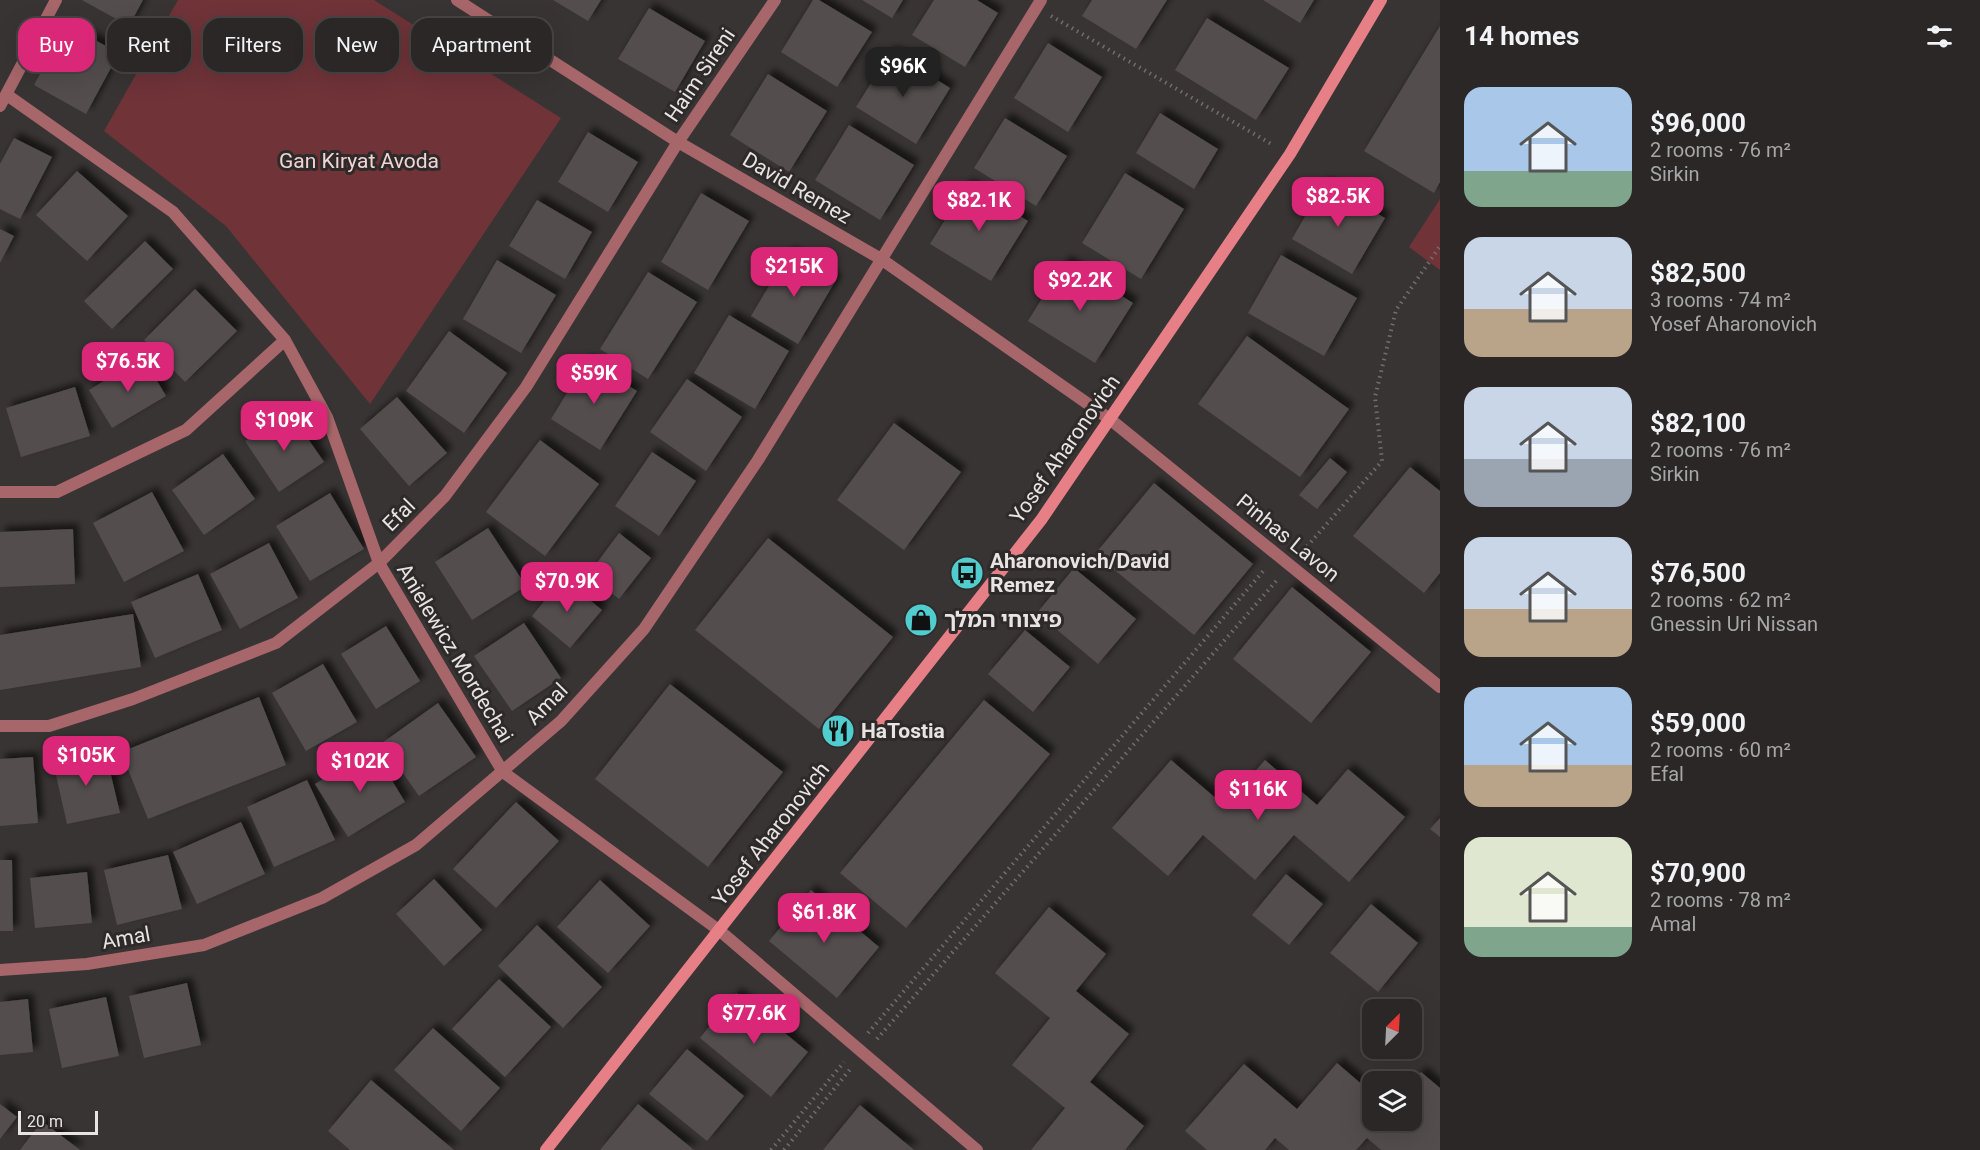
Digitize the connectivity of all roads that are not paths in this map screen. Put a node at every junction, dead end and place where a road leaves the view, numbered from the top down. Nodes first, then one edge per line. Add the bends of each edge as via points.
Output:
1 (57, 0) edge
2 (457, 0) edge
3 (775, 0) edge
4 (1381, 0) edge
5 (1038, 4) edge
6 (7, 95) junction
7 (0, 106) edge
8 (678, 142) junction
9 (881, 259) junction
10 (285, 339) junction
11 (1111, 420) junction
12 (0, 492) edge
13 (379, 563) junction
14 (1440, 687) edge
15 (0, 726) edge
16 (503, 772) junction
17 (720, 931) junction
18 (0, 970) edge
19 (546, 1150) edge
20 (977, 1150) edge

1 - 6 street
2 - 8 street, David Remez
3 - 8 street, Haim Sireni
4 - 11 street, Yosef Aharonovich via 1290,154
5 - 9 street, Amal
6 - 7 street
6 - 10 street, Anielewicz Mordechai via 172,212
8 - 9 street, David Remez
8 - 13 street, Efal via 526,387 445,496
9 - 11 street, David Remez
9 - 16 street, Amal via 758,460 644,629 561,721
10 - 12 street via 186,430 57,492
10 - 13 street, Anielewicz Mordechai via 327,417
11 - 14 street, Pinhas Lavon
11 - 17 street, Yosef Aharonovich via 1041,520
13 - 15 street, Efal via 276,643 132,699 49,726
13 - 16 street, Anielewicz Mordechai
16 - 17 street, Anielewicz Mordechai
16 - 18 street, Amal via 416,845 322,898 204,945 87,964
17 - 19 street, Yosef Aharonovich
17 - 20 street, Anielewicz Mordechai

